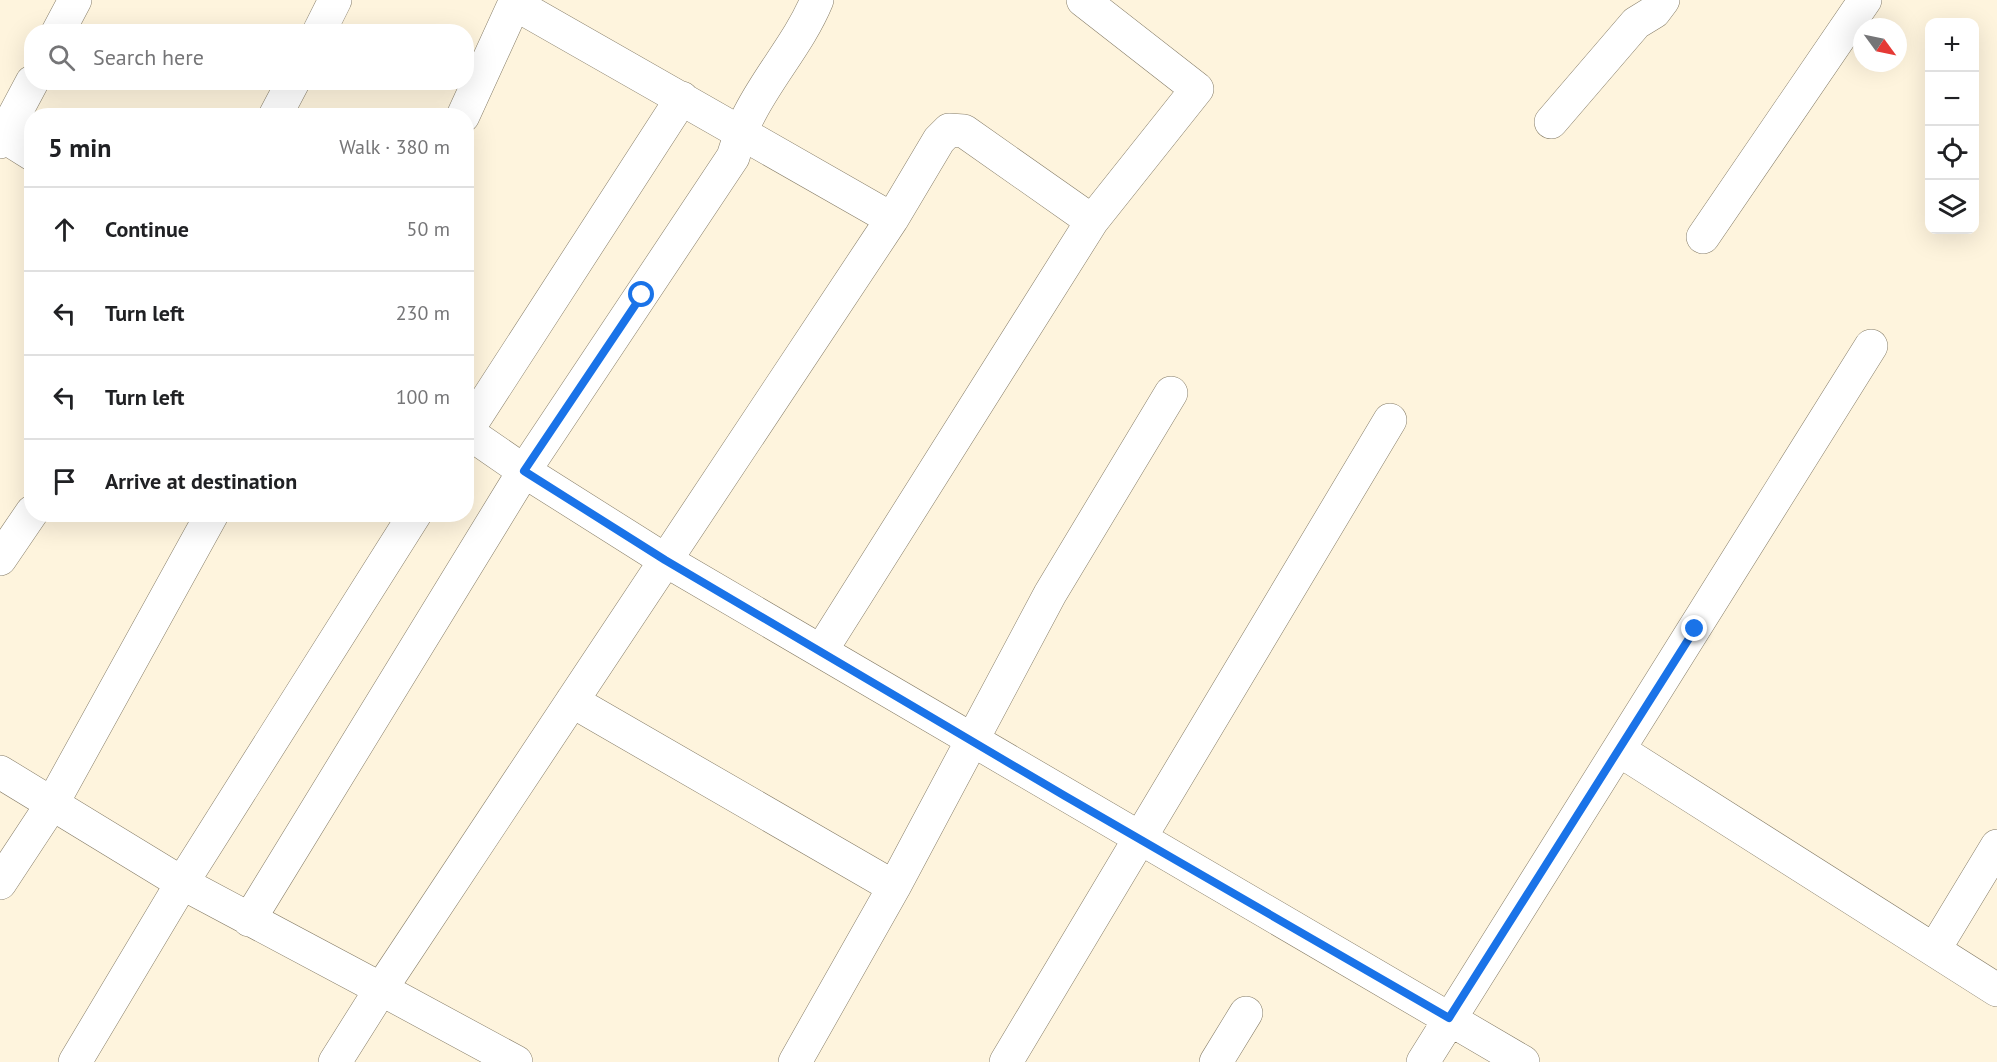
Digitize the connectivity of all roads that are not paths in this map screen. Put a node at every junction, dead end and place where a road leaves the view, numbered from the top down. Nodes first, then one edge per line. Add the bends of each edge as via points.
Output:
1 (75, 0) edge
2 (335, 0) edge
3 (817, 0) edge
4 (1083, 0) edge
5 (1663, 0) edge
6 (1865, 0) edge
7 (516, 2) edge
8 (62, 24) edge
9 (323, 24) edge
10 (27, 90) edge
11 (289, 90) edge
12 (682, 98) junction
13 (279, 108) edge
14 (467, 108) edge
15 (1551, 122) dead end
16 (741, 133) junction
17 (1, 137) edge
18 (24, 150) edge
19 (892, 219) junction
20 (1092, 221) junction
21 (1703, 237) dead end
22 (1871, 346) dead end
23 (1171, 393) dead end
24 (1390, 420) dead end
25 (474, 421) edge
26 (474, 437) edge
27 (524, 471) junction
28 (25, 522) edge
29 (208, 522) edge
30 (410, 522) edge
31 (0, 560) edge
32 (665, 560) junction
33 (821, 651) junction
34 (572, 701) junction
35 (973, 742) junction
36 (1619, 750) junction
37 (0, 772) edge
38 (52, 804) junction
39 (1139, 839) junction
40 (1997, 846) edge
41 (0, 883) edge
42 (182, 883) junction
43 (894, 887) junction
44 (249, 920) junction
45 (1934, 950) junction
46 (381, 989) junction
47 (1997, 990) edge
48 (1246, 1013) dead end
49 (1449, 1018) junction
50 (75, 1062) edge
51 (335, 1062) edge
52 (516, 1062) edge
53 (795, 1062) edge
54 (1006, 1062) edge
55 (1216, 1062) edge
56 (1423, 1062) edge
57 (1523, 1062) edge

1 - 8 street
2 - 9 street
3 - 16 street
4 - 20 street via 1197,89
5 - 15 street via 1654,12 1636,23
6 - 21 street
7 - 12 street
7 - 14 street
10 - 17 street
11 - 13 street
12 - 16 street
12 - 25 street
16 - 19 street
16 - 27 street via 733,157
17 - 18 street
19 - 20 street via 949,129 964,131
19 - 32 street
20 - 33 street
22 - 36 street
23 - 35 street via 1050,594
24 - 39 street
26 - 27 street
27 - 32 street
27 - 44 street
28 - 31 street
29 - 38 street
30 - 42 street
32 - 33 street
32 - 34 street
33 - 35 street
34 - 43 street
34 - 46 street
35 - 39 street
35 - 43 street
36 - 45 street
36 - 49 street
37 - 38 street
38 - 41 street
38 - 42 street
39 - 49 street
39 - 54 street
40 - 45 street
42 - 44 street
42 - 50 street
43 - 53 street
44 - 46 street
45 - 47 street
46 - 51 street
46 - 52 street
48 - 55 street
49 - 56 street
49 - 57 street

